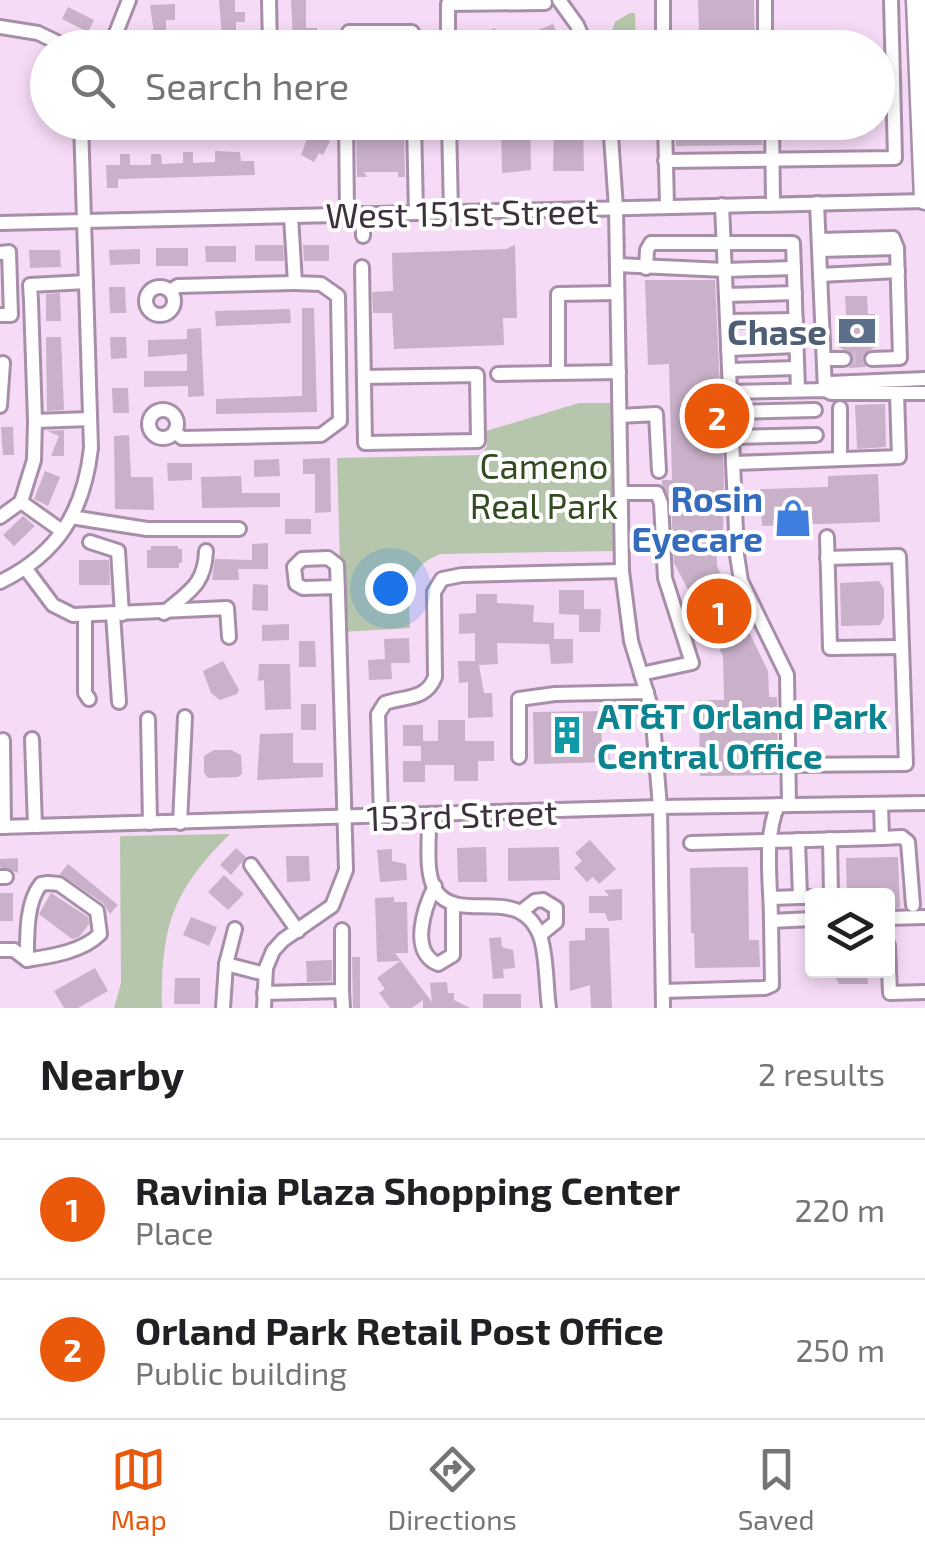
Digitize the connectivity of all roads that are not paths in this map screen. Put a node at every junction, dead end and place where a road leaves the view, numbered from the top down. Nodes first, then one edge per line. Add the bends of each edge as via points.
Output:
1 (129, 0) edge
2 (270, 0) edge
3 (663, 0) edge
4 (765, 0) edge
5 (891, 0) edge
6 (917, 0) edge
7 (557, 1) edge
8 (0, 27) edge
9 (117, 30) edge
10 (270, 30) edge
11 (448, 30) edge
12 (580, 30) edge
13 (662, 30) edge
14 (765, 30) edge
15 (892, 30) edge
16 (30, 32) edge
17 (81, 140) edge
18 (346, 140) edge
19 (414, 140) edge
20 (450, 140) edge
21 (611, 140) edge
22 (665, 140) edge
23 (772, 140) edge
24 (895, 140) edge
25 (666, 160) junction
26 (772, 160) junction
27 (925, 200) edge
28 (817, 203) junction
29 (772, 204) junction
30 (722, 206) junction
31 (666, 207) junction
32 (616, 208) junction
33 (451, 212) junction
34 (416, 213) junction
35 (347, 214) junction
36 (363, 214) junction
37 (291, 216) junction
38 (84, 221) junction
39 (0, 223) edge
40 (363, 236) dead end
41 (724, 243) junction
42 (819, 245) junction
43 (0, 253) edge
44 (617, 265) junction
45 (362, 267) dead end
46 (646, 268) junction
47 (794, 268) junction
48 (725, 270) junction
49 (898, 271) junction
50 (820, 275) junction
51 (86, 282) junction
52 (295, 283) junction
53 (170, 291) dead end
54 (617, 293) junction
55 (795, 293) junction
56 (726, 295) junction
57 (0, 315) edge
58 (796, 320) junction
59 (727, 322) junction
60 (796, 346) junction
61 (728, 348) junction
62 (824, 359) junction
63 (844, 359) tunnel mouth
64 (872, 359) tunnel mouth
65 (2, 363) edge
66 (797, 368) junction
67 (729, 370) junction
68 (619, 372) junction
69 (558, 373) junction
70 (498, 374) dead end
71 (364, 377) junction
72 (925, 379) edge
73 (798, 390) junction
74 (820, 390) junction
75 (730, 392) junction
76 (897, 393) junction
77 (925, 393) edge
78 (0, 406) edge
79 (840, 408) dead end
80 (815, 410) junction
81 (731, 412) junction
82 (620, 416) junction
83 (90, 419) junction
84 (36, 420) junction
85 (175, 432) dead end
86 (816, 435) junction
87 (732, 437) junction
88 (817, 458) junction
89 (840, 458) junction
90 (733, 463) junction
91 (659, 471) dead end
92 (621, 493) junction
93 (21, 502) junction
94 (0, 517) edge
95 (71, 518) junction
96 (240, 529) dead end
97 (62, 531) junction
98 (826, 537) dead end
99 (90, 542) dead end
100 (206, 551) dead end
101 (827, 558) junction
102 (26, 569) junction
103 (622, 571) junction
104 (0, 582) edge
105 (338, 587) dead end
106 (164, 613) junction
107 (117, 614) junction
108 (84, 615) junction
109 (229, 637) dead end
110 (901, 647) junction
111 (641, 674) junction
112 (646, 692) junction
113 (89, 699) dead end
114 (119, 702) dead end
115 (185, 718) dead end
116 (148, 719) dead end
117 (32, 739) dead end
118 (2, 740) edge
119 (518, 757) dead end
120 (788, 765) junction
121 (925, 803) edge
122 (881, 804) junction
123 (783, 805) junction
124 (660, 807) junction
125 (429, 814) junction
126 (381, 817) junction
127 (345, 818) junction
128 (180, 823) junction
129 (150, 824) junction
130 (35, 826) junction
131 (2, 827) edge
132 (882, 838) junction
133 (830, 839) junction
134 (770, 840) junction
135 (798, 840) junction
136 (691, 843) dead end
137 (251, 865) dead end
138 (435, 886) junction
139 (831, 888) edge
140 (805, 890) edge
141 (805, 897) edge
142 (771, 898) junction
143 (454, 904) junction
144 (913, 905) dead end
145 (522, 911) junction
146 (925, 917) edge
147 (895, 918) edge
148 (771, 920) junction
149 (805, 920) edge
150 (235, 930) dead end
151 (342, 930) dead end
152 (298, 931) junction
153 (540, 935) junction
154 (0, 950) edge
155 (27, 960) junction
156 (226, 964) junction
157 (265, 974) junction
158 (889, 978) edge
159 (342, 991) junction
160 (663, 991) junction
161 (925, 992) edge
162 (264, 993) junction
163 (224, 1008) edge
164 (264, 1008) edge
165 (342, 1008) edge
166 (548, 1008) edge
167 (664, 1008) edge

1 - 9 street
2 - 10 street
3 - 13 street
4 - 14 street
5 - 15 street
6 - 27 highway
7 - 11 street via 448,4
7 - 12 street
8 - 16 street
17 - 38 street
18 - 35 street
19 - 34 street
20 - 33 street
21 - 32 street
22 - 25 street
23 - 26 street
24 - 26 street via 895,158
25 - 26 street
25 - 31 street
26 - 29 street
27 - 28 street, West 151st Street
28 - 29 street, West 151st Street
28 - 42 street
29 - 30 street, West 151st Street
30 - 31 street, West 151st Street
30 - 41 street
31 - 32 street, West 151st Street
32 - 33 street, West 151st Street
32 - 44 street
33 - 34 street, West 151st Street
34 - 36 street, West 151st Street
35 - 36 street, West 151st Street
35 - 37 street, West 151st Street
36 - 40 street
37 - 38 street, West 151st Street
37 - 52 street
38 - 39 street, West 151st Street
38 - 51 street
41 - 46 street via 652,243
41 - 47 street via 793,243
41 - 48 street
42 - 49 street via 892,238
42 - 50 street
43 - 57 street via 10,252 11,315
44 - 46 street
44 - 54 street
45 - 71 street
46 - 48 street
47 - 48 street
47 - 55 street
48 - 56 street
49 - 50 street
49 - 64 street via 900,358
50 - 62 street
51 - 83 street
51 - 84 street via 30,284
52 - 53 street
52 - 85 street via 321,284 338,296 340,421 320,435 182,438
54 - 68 street
54 - 69 street via 558,294
55 - 56 street
55 - 58 street
56 - 59 street
58 - 59 street
58 - 60 street
59 - 61 street
60 - 61 street
60 - 66 street
61 - 67 street
62 - 63 street
62 - 74 street
65 - 78 street
66 - 67 street
66 - 73 street
67 - 75 street
68 - 69 street
68 - 82 street
69 - 70 street
71 - 71 street via 365,443 478,441 476,375
72 - 74 street via 829,384
73 - 74 street
73 - 75 street
74 - 76 street
74 - 80 street
75 - 81 street
76 - 77 street
76 - 89 street via 899,457
79 - 89 street
80 - 81 street
80 - 86 street
81 - 87 street
82 - 91 street via 656,414
82 - 92 street
83 - 84 street
83 - 95 street via 88,473
84 - 93 street via 34,460
86 - 87 street
86 - 88 street
87 - 90 street
88 - 89 street
88 - 90 street
90 - 120 street via 741,581 787,675
92 - 103 street
92 - 111 street via 657,493 665,578 692,663
93 - 94 street
93 - 97 street
95 - 96 street via 147,529
95 - 97 street
97 - 102 street
98 - 101 street
99 - 107 street via 118,551
100 - 106 street via 198,584
101 - 110 street via 830,648
101 - 110 street via 899,556
102 - 104 street
102 - 108 street via 52,605
103 - 111 street
103 - 126 street via 442,579 434,592 436,676 430,689 385,703 378,714
105 - 127 street
106 - 107 street
106 - 109 street via 227,608
107 - 108 street
107 - 114 street
108 - 113 street
110 - 120 street via 906,764
111 - 112 street
112 - 119 street via 518,699
112 - 124 street
115 - 128 street
116 - 129 street
117 - 130 street
118 - 131 street
120 - 123 street
121 - 122 street, 153rd Street
122 - 123 street, 153rd Street
122 - 132 street
123 - 124 street, 153rd Street
123 - 134 street via 772,818
124 - 125 street, 153rd Street
124 - 160 street
125 - 126 street, 153rd Street
125 - 138 street
126 - 127 street, 153rd Street
127 - 128 street, 153rd Street
127 - 152 street via 340,892 324,914
128 - 129 street, 153rd Street
129 - 130 street, 153rd Street
130 - 131 street, 153rd Street
132 - 133 street
132 - 144 street via 908,842
133 - 135 street
133 - 139 street
134 - 135 street
134 - 136 street
134 - 142 street
135 - 140 street
137 - 152 street
138 - 143 street
138 - 143 street via 422,916 424,952 438,964 452,955
141 - 142 street
142 - 148 street
143 - 145 street
145 - 153 street
145 - 153 street via 543,900 556,908 556,922
146 - 147 street
148 - 149 street
148 - 160 street via 772,985
150 - 156 street
151 - 159 street
152 - 157 street via 273,951
153 - 166 street
154 - 155 street
155 - 155 street via 34,892 41,884 59,884 97,911 100,934 92,941
156 - 157 street
156 - 163 street
157 - 162 street
158 - 161 street via 890,994
159 - 162 street
159 - 165 street
160 - 167 street
162 - 164 street

